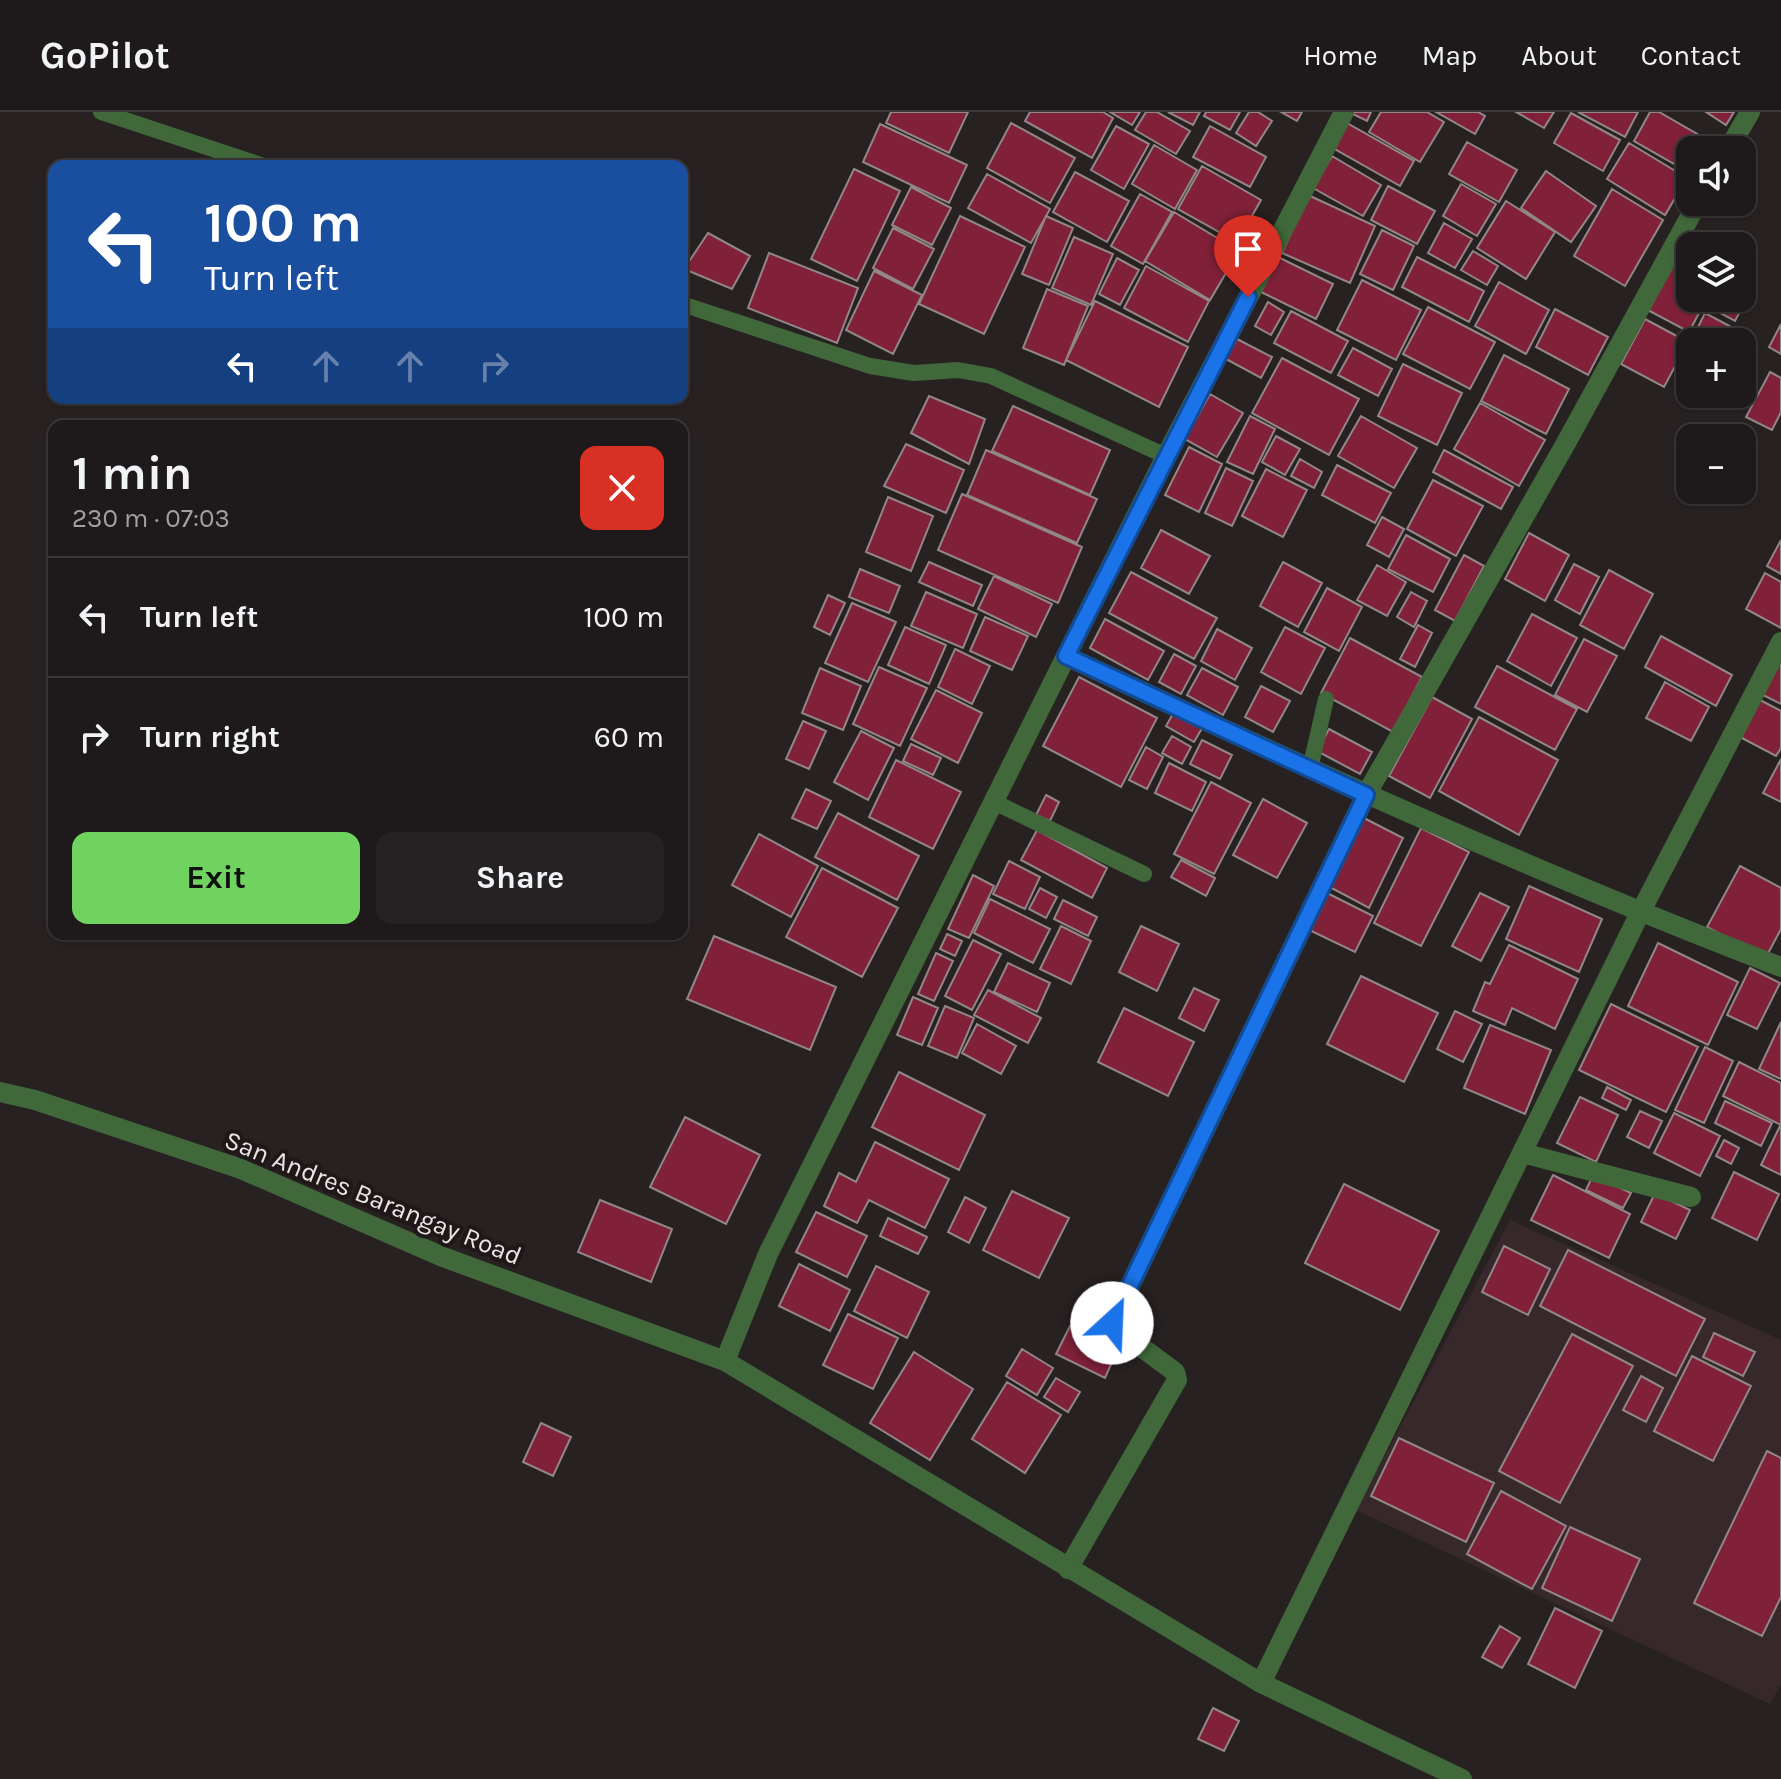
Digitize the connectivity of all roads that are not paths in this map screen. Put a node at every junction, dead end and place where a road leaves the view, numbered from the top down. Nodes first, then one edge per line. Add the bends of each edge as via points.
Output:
1 (101, 112) edge
2 (1344, 112) edge
3 (1750, 112) edge
4 (1736, 136) edge
5 (246, 160) edge
6 (1690, 216) edge
7 (688, 306) edge
8 (1166, 456) junction
9 (1781, 642) edge
10 (1066, 656) junction
11 (1326, 699) dead end
12 (1310, 769) junction
13 (1366, 795) junction
14 (994, 802) junction
15 (1144, 874) dead end
16 (1640, 913) junction
17 (1781, 967) edge
18 (0, 1092) edge
19 (1522, 1153) junction
20 (1691, 1197) dead end
21 (725, 1361) junction
22 (1068, 1569) junction
23 (1261, 1683) junction
24 (1462, 1779) edge

1 - 5 lane
2 - 8 street
3 - 4 street
6 - 13 street
7 - 8 lane via 870,366 991,376
8 - 10 street
9 - 16 street
10 - 12 street
10 - 14 street
11 - 12 lane
12 - 13 street
13 - 16 street
13 - 22 street via 1114,1319 1117,1330 1175,1372 1177,1380
14 - 15 lane
14 - 21 street via 768,1254
16 - 17 street
16 - 19 street
18 - 21 street, San Andres Barangay Road via 241,1169 443,1257
19 - 20 street
19 - 23 street
21 - 22 street, San Andres Barangay Road
22 - 23 street, San Andres Barangay Road
23 - 24 street, San Andres Barangay Road

